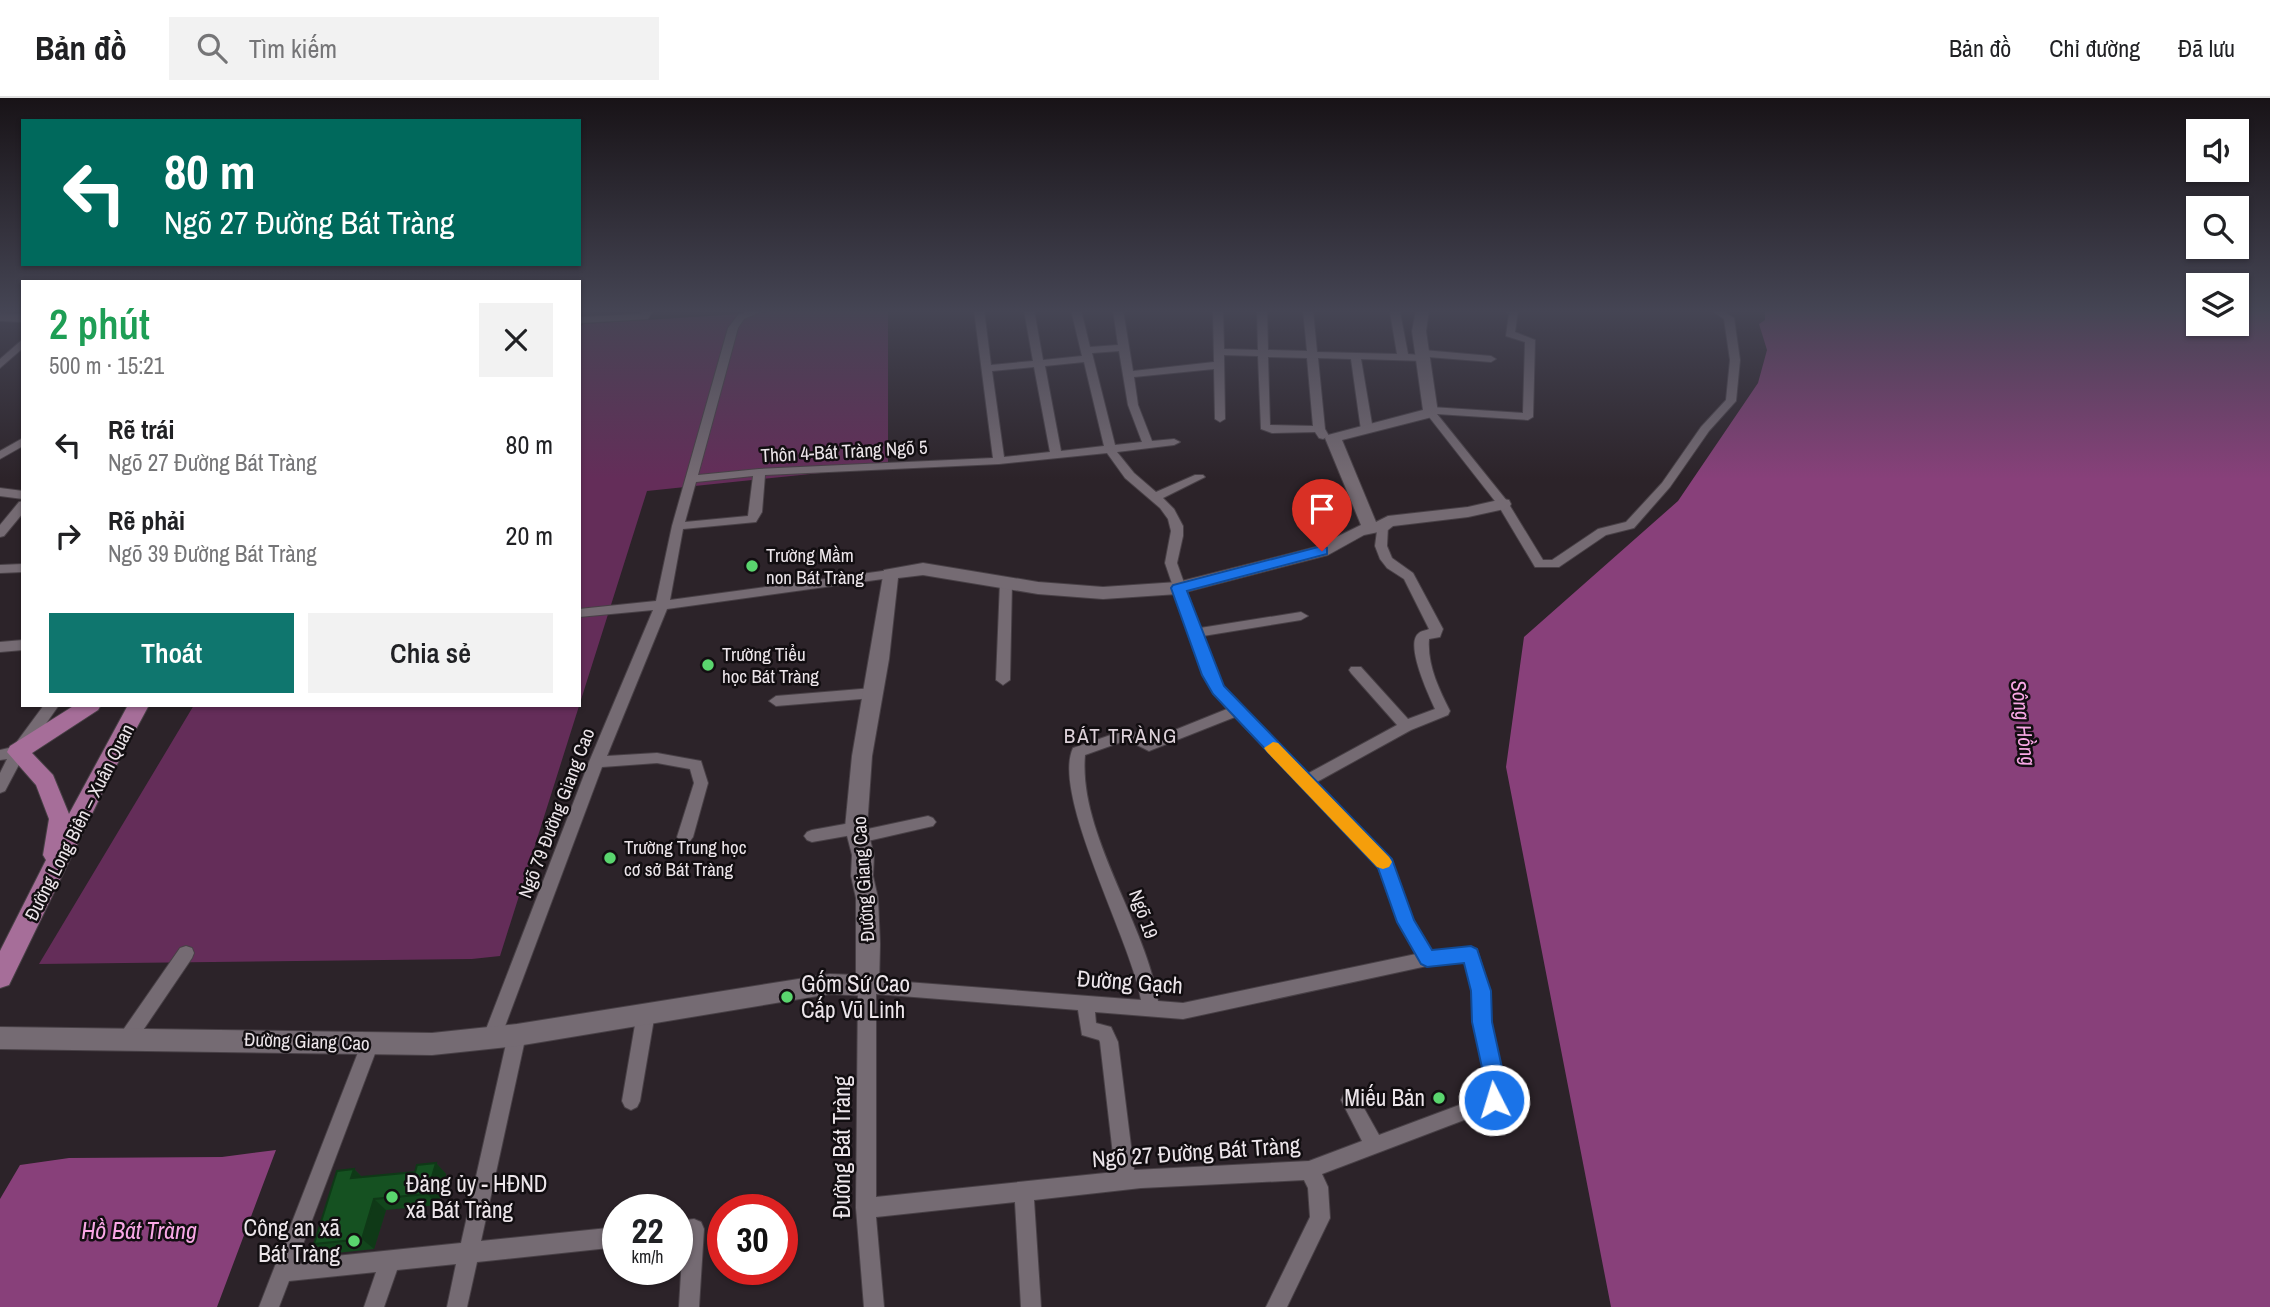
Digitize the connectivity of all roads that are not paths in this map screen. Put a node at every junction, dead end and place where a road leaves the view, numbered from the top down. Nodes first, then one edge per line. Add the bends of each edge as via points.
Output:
1 (722, 366) edge
2 (1004, 366) edge
3 (1039, 366) edge
4 (1090, 366) edge
5 (1128, 366) edge
6 (1205, 366) edge
7 (1219, 366) edge
8 (1263, 366) edge
9 (1311, 366) edge
10 (1357, 366) edge
11 (1425, 366) edge
12 (1529, 366) edge
13 (1734, 366) edge
14 (988, 368) joint
15 (1130, 374) junction
16 (1431, 412) junction
17 (1220, 419) dead end
18 (1319, 429) junction
19 (1367, 430) junction
20 (1333, 438) junction
21 (21, 442) edge
22 (1174, 442) dead end
23 (1148, 444) junction
24 (1110, 449) junction
25 (0, 456) edge
26 (1056, 456) junction
27 (999, 461) junction
28 (759, 472) junction
29 (1199, 477) dead end
30 (691, 479) junction
31 (0, 492) edge
32 (21, 495) edge
33 (1155, 497) junction
34 (1503, 504) junction
35 (21, 507) edge
36 (678, 526) junction
37 (1376, 526) junction
38 (0, 533) edge
39 (21, 568) edge
40 (0, 569) edge
41 (890, 574) junction
42 (1006, 582) junction
43 (1178, 588) junction
44 (662, 605) junction
45 (581, 613) edge
46 (1301, 616) dead end
47 (1194, 633) junction
48 (21, 645) edge
49 (0, 647) edge
50 (1356, 670) dead end
51 (1003, 680) dead end
52 (873, 693) junction
53 (776, 701) dead end
54 (50, 707) edge
55 (88, 707) edge
56 (138, 707) edge
57 (1237, 710) junction
58 (1406, 726) junction
59 (9, 754) edge
60 (596, 762) junction
61 (1306, 781) junction
62 (0, 787) edge
63 (928, 822) dead end
64 (858, 833) junction
65 (812, 836) dead end
66 (685, 837) dead end
67 (53, 874) junction
68 (186, 953) dead end
69 (1427, 958) junction
70 (0, 977) edge
71 (867, 986) junction
72 (1086, 1003) junction
73 (1151, 1009) junction
74 (646, 1013) junction
75 (516, 1035) junction
76 (492, 1037) junction
77 (0, 1038) edge
78 (127, 1039) junction
79 (370, 1043) junction
80 (1350, 1100) dead end
81 (631, 1101) dead end
82 (1375, 1146) junction
83 (1309, 1170) junction
84 (1126, 1181) junction
85 (1024, 1192) junction
86 (866, 1208) junction
87 (602, 1239) edge
88 (467, 1255) junction
89 (390, 1262) junction
90 (283, 1272) junction
91 (690, 1285) edge
92 (269, 1307) edge
93 (374, 1307) edge
94 (457, 1307) edge
95 (689, 1307) edge
96 (874, 1307) edge
97 (1031, 1307) edge
98 (1276, 1307) edge

1 - 30 street, Ngõ 79 Đường Giang Cao
2 - 14 street
3 - 26 street
4 - 24 street
5 - 15 street
6 - 15 street
7 - 17 street
8 - 18 street via 1266,428
9 - 18 street
10 - 19 street
11 - 16 street
12 - 16 street via 1528,417
13 - 34 street via 1731,401 1630,525 1602,532 1548,566 1539,564 1531,554
14 - 27 street
15 - 23 street via 1133,405
16 - 19 street
16 - 34 street
18 - 20 street
19 - 20 street
20 - 37 street
21 - 25 street
22 - 23 street, Thôn 4-Bát Tràng Ngõ 5
23 - 24 street, Thôn 4-Bát Tràng Ngõ 5
24 - 26 street, Thôn 4-Bát Tràng Ngõ 5
24 - 33 street via 1121,467
26 - 27 street, Thôn 4-Bát Tràng Ngõ 5
27 - 28 street, Thôn 4-Bát Tràng Ngõ 5
28 - 30 street, Thôn 4-Bát Tràng Ngõ 5
28 - 36 street via 752,519
29 - 33 street
30 - 36 street, Ngõ 79 Đường Giang Cao
31 - 32 street
33 - 43 street via 1177,526 1171,555
34 - 37 street
35 - 38 street
36 - 44 street, Ngõ 79 Đường Giang Cao
37 - 43 street via 1322,551
37 - 58 street via 1386,559 1409,576 1437,631 1423,636 1421,645 1429,682 1443,711
39 - 40 street
41 - 42 street via 923,569
41 - 44 street
41 - 52 street, Đường Giang Cao
42 - 43 street via 1102,593
42 - 51 street
43 - 47 street
44 - 45 street
44 - 60 street, Ngõ 79 Đường Giang Cao
46 - 47 street
47 - 57 street via 1210,675
48 - 49 street
50 - 58 street
52 - 53 street
52 - 64 street, Đường Giang Cao via 862,756
54 - 59 street
55 - 59 main road
56 - 67 main road, Đường Long Biên – Xuân Quan
57 - 61 street
57 - 73 street, Ngõ 19 via 1149,747 1128,734 1078,752 1073,765 1093,836 1145,977
58 - 61 street
59 - 62 street
59 - 67 main road via 45,781 60,819
60 - 66 street via 657,758 696,765 701,783
60 - 76 street, Ngõ 79 Đường Giang Cao
61 - 69 street via 1385,864 1406,922
63 - 64 street
64 - 65 street
64 - 71 street, Đường Giang Cao via 867,898
67 - 70 main road, Đường Long Biên – Xuân Quan
68 - 78 street
69 - 73 street, Đường Gạch via 1183,1012
69 - 82 street, Ngõ 27 Đường Bát Tràng via 1471,954 1496,1086 1494,1100
71 - 72 street, Đường Gạch
71 - 74 street, Đường Giang Cao via 830,984
71 - 86 street, Đường Bát Tràng
72 - 73 street, Đường Gạch
72 - 84 street via 1088,1029 1105,1033 1109,1042
74 - 75 street, Đường Giang Cao
74 - 81 street
75 - 76 street, Đường Giang Cao
75 - 88 street
76 - 79 street, Đường Giang Cao via 432,1044
77 - 78 street, Đường Giang Cao
78 - 79 street, Đường Giang Cao
79 - 90 street
80 - 82 street
82 - 83 street, Ngõ 27 Đường Bát Tràng
83 - 84 street, Ngõ 27 Đường Bát Tràng
83 - 98 street via 1318,1188 1320,1218
84 - 85 street, Ngõ 27 Đường Bát Tràng
85 - 86 street, Ngõ 27 Đường Bát Tràng
85 - 97 street
86 - 96 street, Đường Bát Tràng
87 - 88 street
88 - 89 street
88 - 94 street
89 - 90 street
89 - 93 street
90 - 92 street
91 - 95 street

